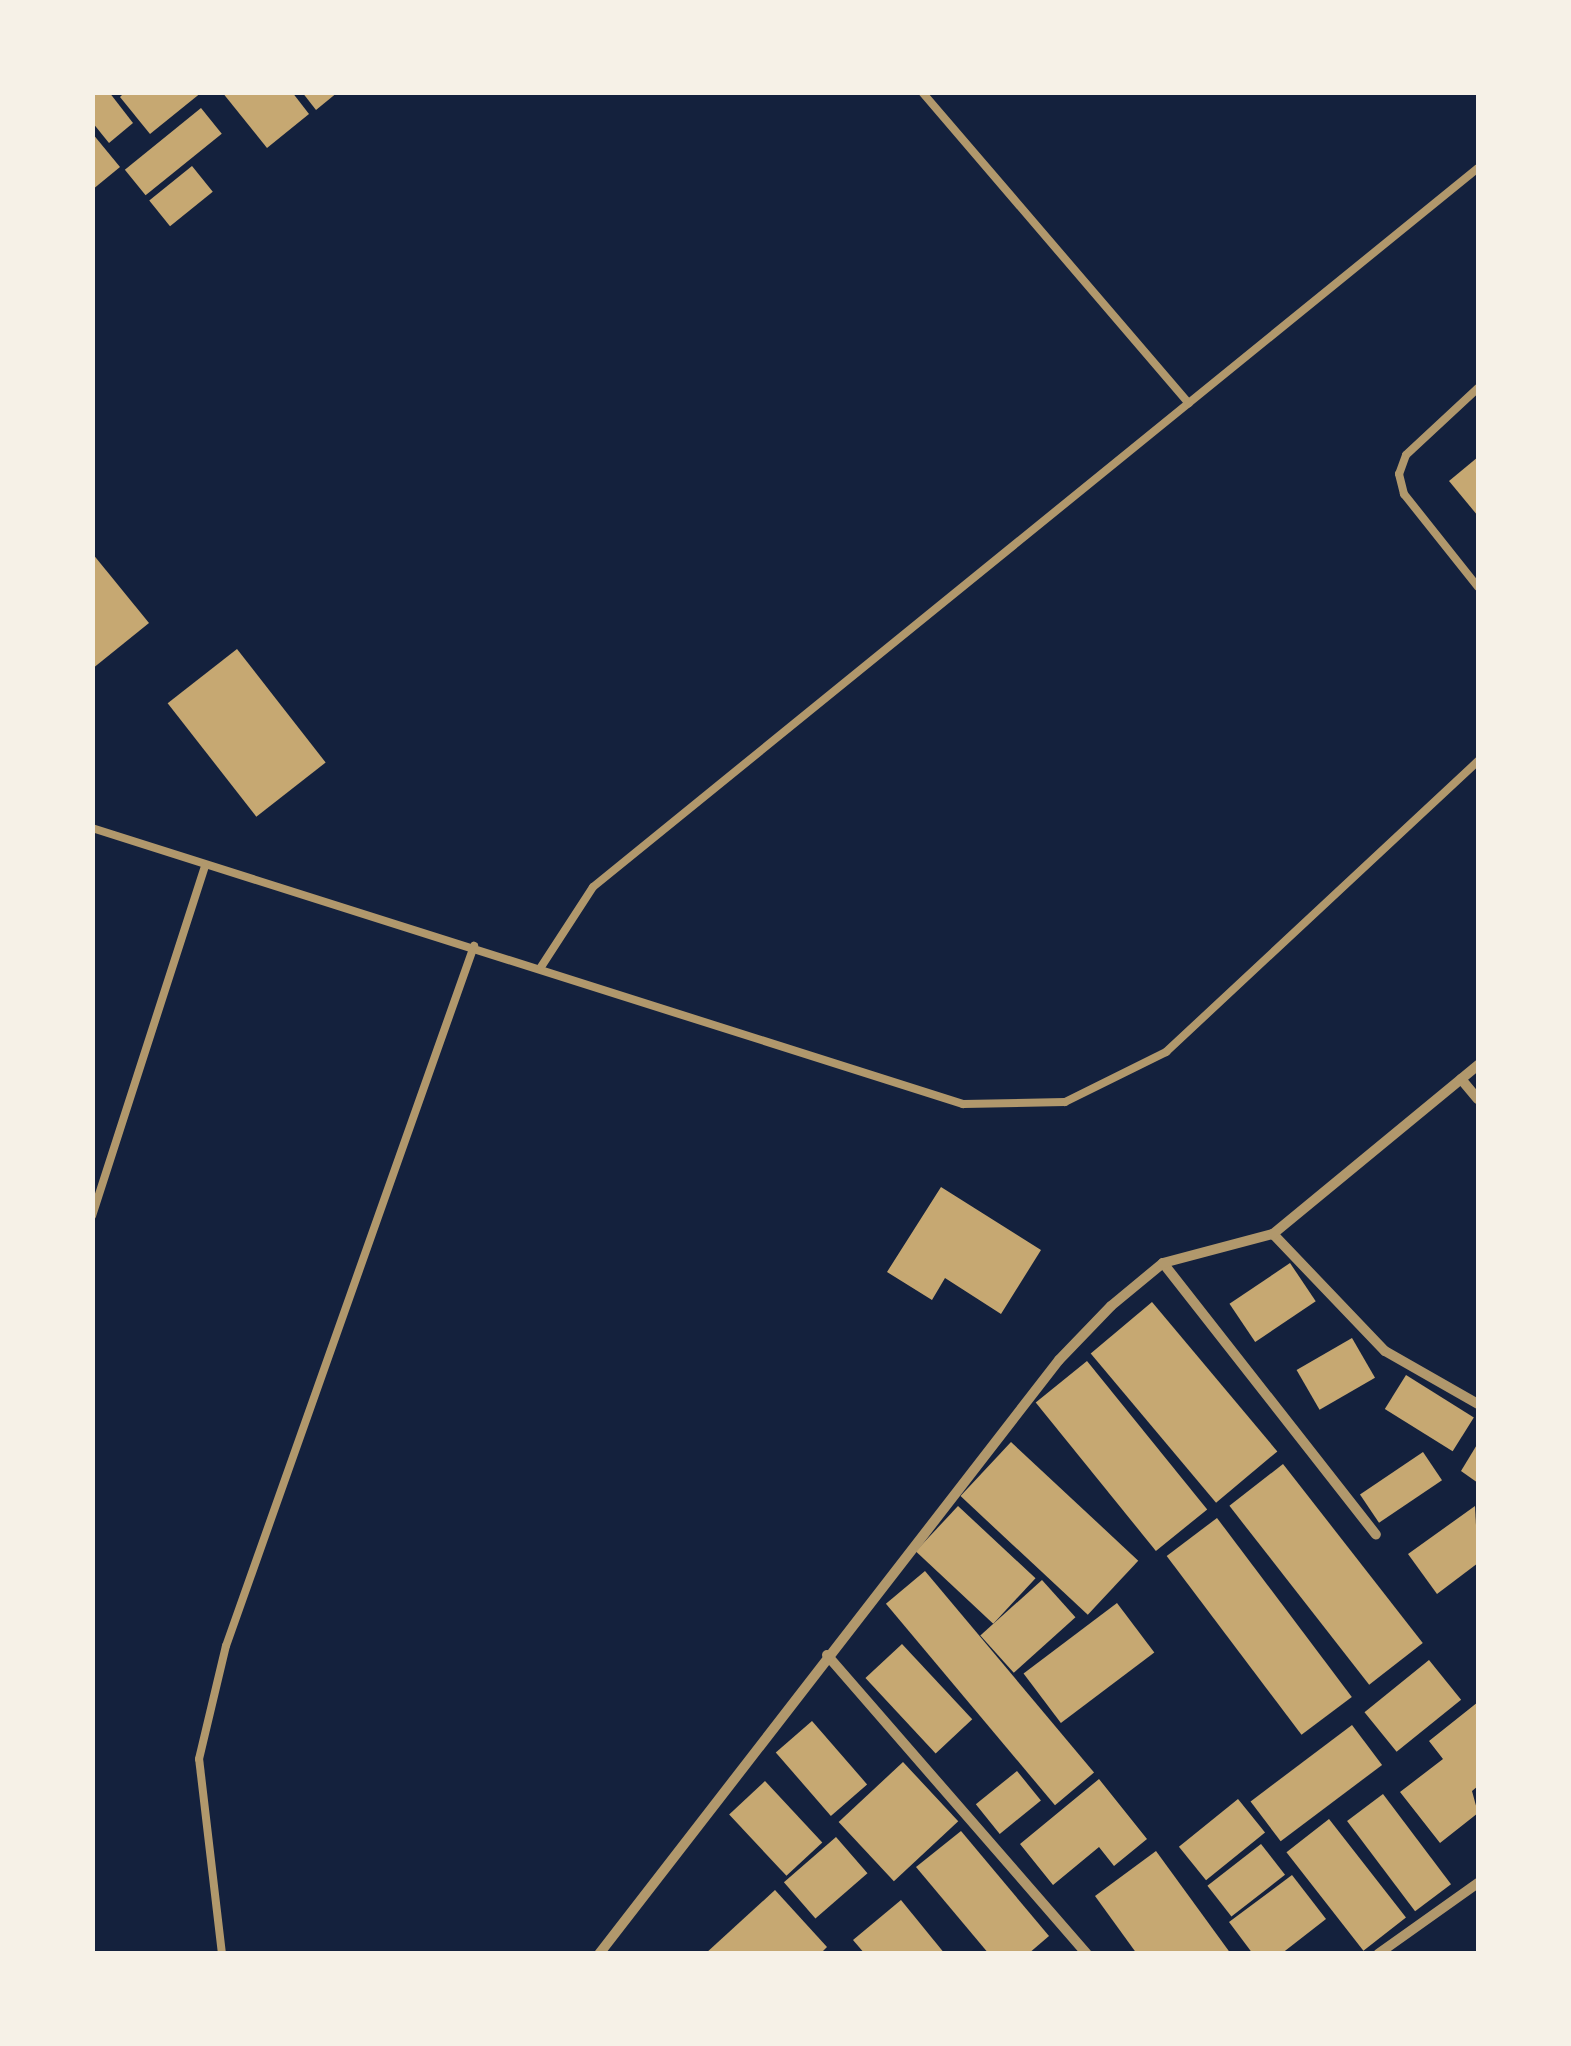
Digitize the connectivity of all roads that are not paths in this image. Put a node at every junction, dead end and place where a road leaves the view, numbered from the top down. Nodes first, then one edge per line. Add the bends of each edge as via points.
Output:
1 (922, 92) edge
2 (1478, 168) edge
3 (1478, 388) edge
4 (1189, 403) junction
5 (1478, 588) edge
6 (1478, 761) edge
7 (92, 828) edge
8 (205, 866) junction
9 (474, 946) junction
10 (541, 967) junction
11 (1478, 1065) edge
12 (1461, 1079) junction
13 (1478, 1099) edge
14 (92, 1216) edge
15 (1273, 1234) junction
16 (1163, 1263) junction
17 (1478, 1404) edge
18 (1376, 1535) dead end
19 (826, 1655) junction
20 (1478, 1883) edge
21 (222, 1954) edge
22 (599, 1954) edge
23 (1088, 1954) edge
24 (1378, 1954) edge

1 - 4 lane
2 - 4 lane
3 - 5 lane via 1406,455 1399,474 1404,494
4 - 10 lane via 593,887
6 - 10 lane via 1166,1052 1065,1102 963,1104
7 - 8 lane
8 - 9 lane
8 - 14 lane
9 - 10 lane
9 - 21 lane via 226,1646 198,1759
11 - 12 street
12 - 13 street
12 - 15 street
15 - 16 street
15 - 17 street via 1386,1351
16 - 18 street
16 - 19 street via 1058,1360
19 - 22 street
19 - 23 street
20 - 24 street

